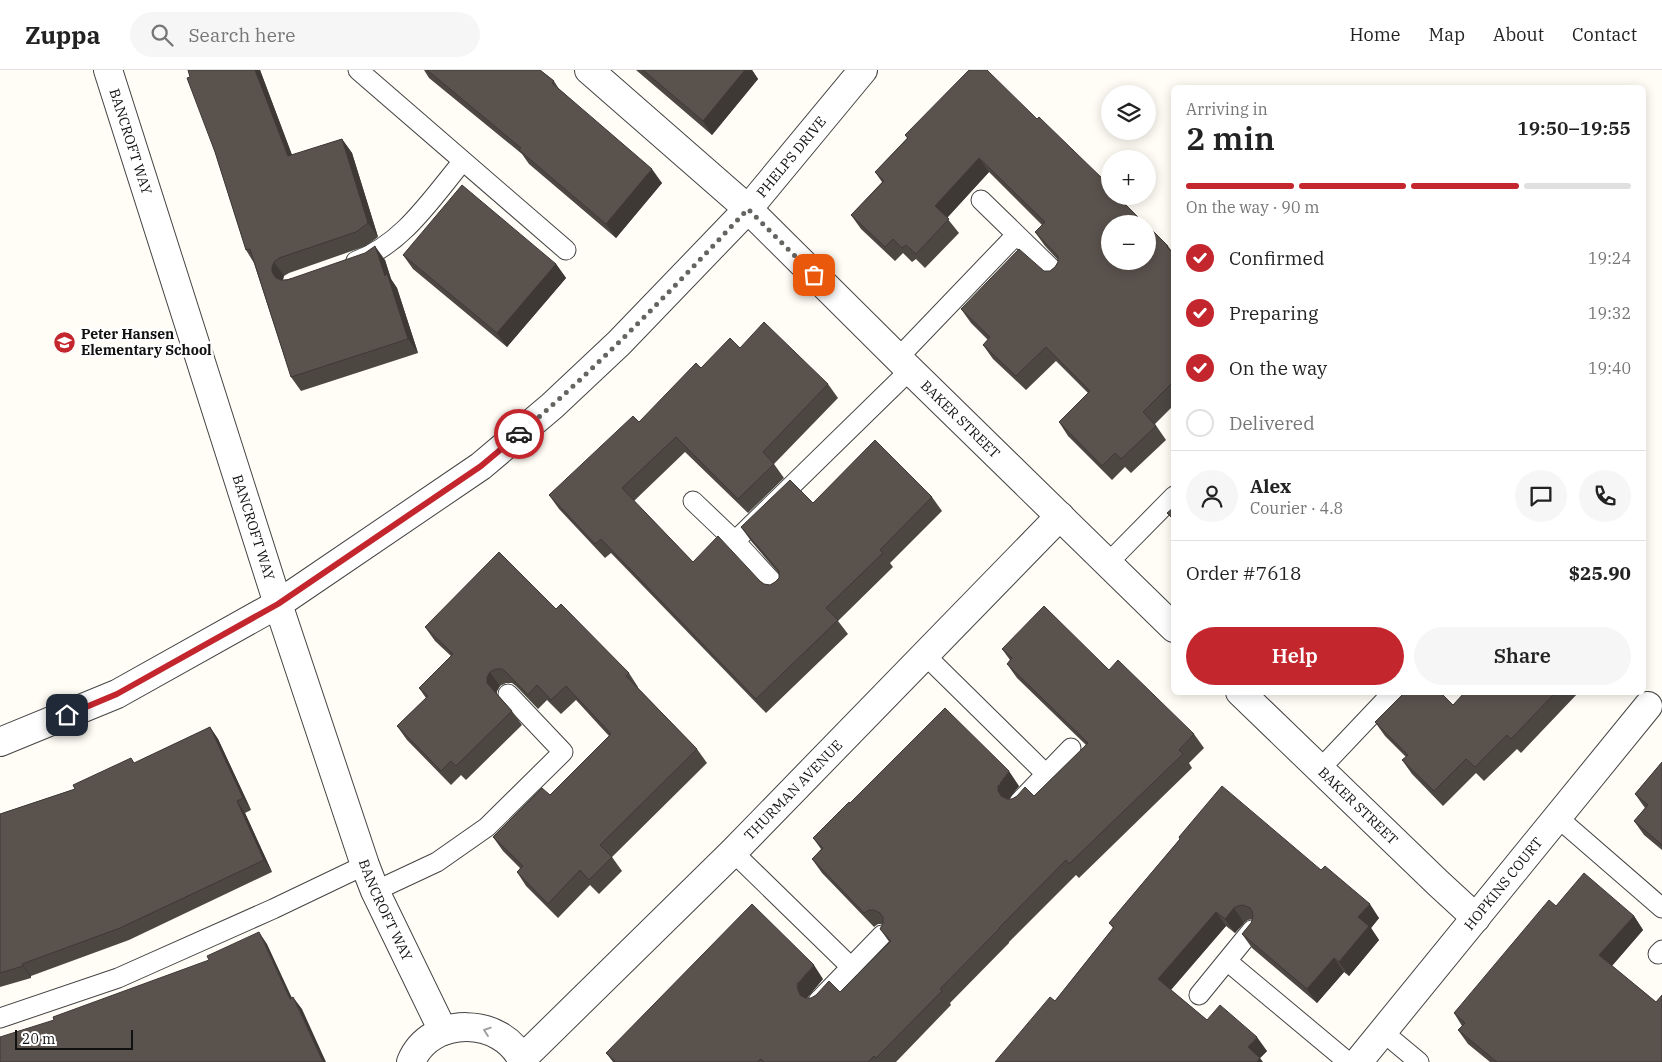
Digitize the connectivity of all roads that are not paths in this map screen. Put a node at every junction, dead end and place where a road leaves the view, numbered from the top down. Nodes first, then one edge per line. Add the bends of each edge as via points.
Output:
1 (108, 70) edge
2 (358, 70) edge
3 (589, 70) edge
4 (862, 70) edge
5 (463, 161) junction
6 (981, 200) dead end
7 (748, 209) junction
8 (1016, 235) junction
9 (566, 250) dead end
10 (336, 268) edge
11 (1057, 274) edge
12 (904, 364) junction
13 (1171, 499) edge
14 (693, 500) dead end
15 (1060, 516) junction
16 (735, 541) junction
17 (1107, 564) junction
18 (778, 588) edge
19 (278, 604) junction
20 (1171, 625) edge
21 (925, 655) junction
22 (508, 694) edge
23 (1243, 695) edge
24 (1390, 695) edge
25 (1648, 706) dead end
26 (0, 742) edge
27 (1071, 748) dead end
28 (1320, 769) junction
29 (1046, 774) junction
30 (1019, 802) edge
31 (1557, 817) junction
32 (734, 852) junction
33 (365, 865) junction
34 (375, 891) junction
35 (1662, 908) edge
36 (1476, 918) junction
37 (1252, 930) edge
38 (882, 935) edge
39 (1227, 961) junction
40 (851, 967) junction
41 (1199, 995) dead end
42 (818, 1001) edge
43 (0, 1018) edge
44 (443, 1031) junction
45 (1383, 1032) junction
46 (522, 1061) edge
47 (410, 1062) edge
48 (1348, 1062) edge
49 (1358, 1062) edge
50 (1419, 1062) edge

1 - 19 street, BANCROFT WAY
2 - 5 lane
3 - 7 street, BAKER STREET
4 - 7 street, PHELPS DRIVE
5 - 9 lane
5 - 10 lane via 396,238 370,256
6 - 8 lane
7 - 12 street, BAKER STREET
7 - 19 street, PHELPS DRIVE via 619,343 481,466
8 - 11 lane
8 - 12 lane
12 - 15 street, BAKER STREET
12 - 16 lane
13 - 17 lane
14 - 16 lane
15 - 17 street, BAKER STREET
15 - 21 street, THURMAN AVENUE
16 - 18 lane
17 - 20 street, BAKER STREET
19 - 26 street, PHELPS DRIVE via 117,694
19 - 33 street, BANCROFT WAY
21 - 29 lane
21 - 32 street, THURMAN AVENUE
22 - 34 lane via 563,752 487,827 437,862
23 - 28 street, BAKER STREET
24 - 28 lane
25 - 31 street, HOPKINS COURT
27 - 29 lane
28 - 36 street, BAKER STREET
29 - 30 lane
31 - 35 lane
31 - 36 street, HOPKINS COURT
32 - 40 lane
32 - 46 street, THURMAN AVENUE
33 - 34 street, BANCROFT WAY
33 - 43 lane via 118,978
34 - 44 street, BANCROFT WAY
36 - 45 street, HOPKINS COURT
37 - 39 lane
38 - 40 lane
39 - 41 lane
39 - 48 lane
40 - 42 lane
46 -> 44 street via 511,1045 496,1034 479,1028
44 - 47 street via 426,1042
45 - 49 street, HOPKINS COURT
45 - 50 lane

